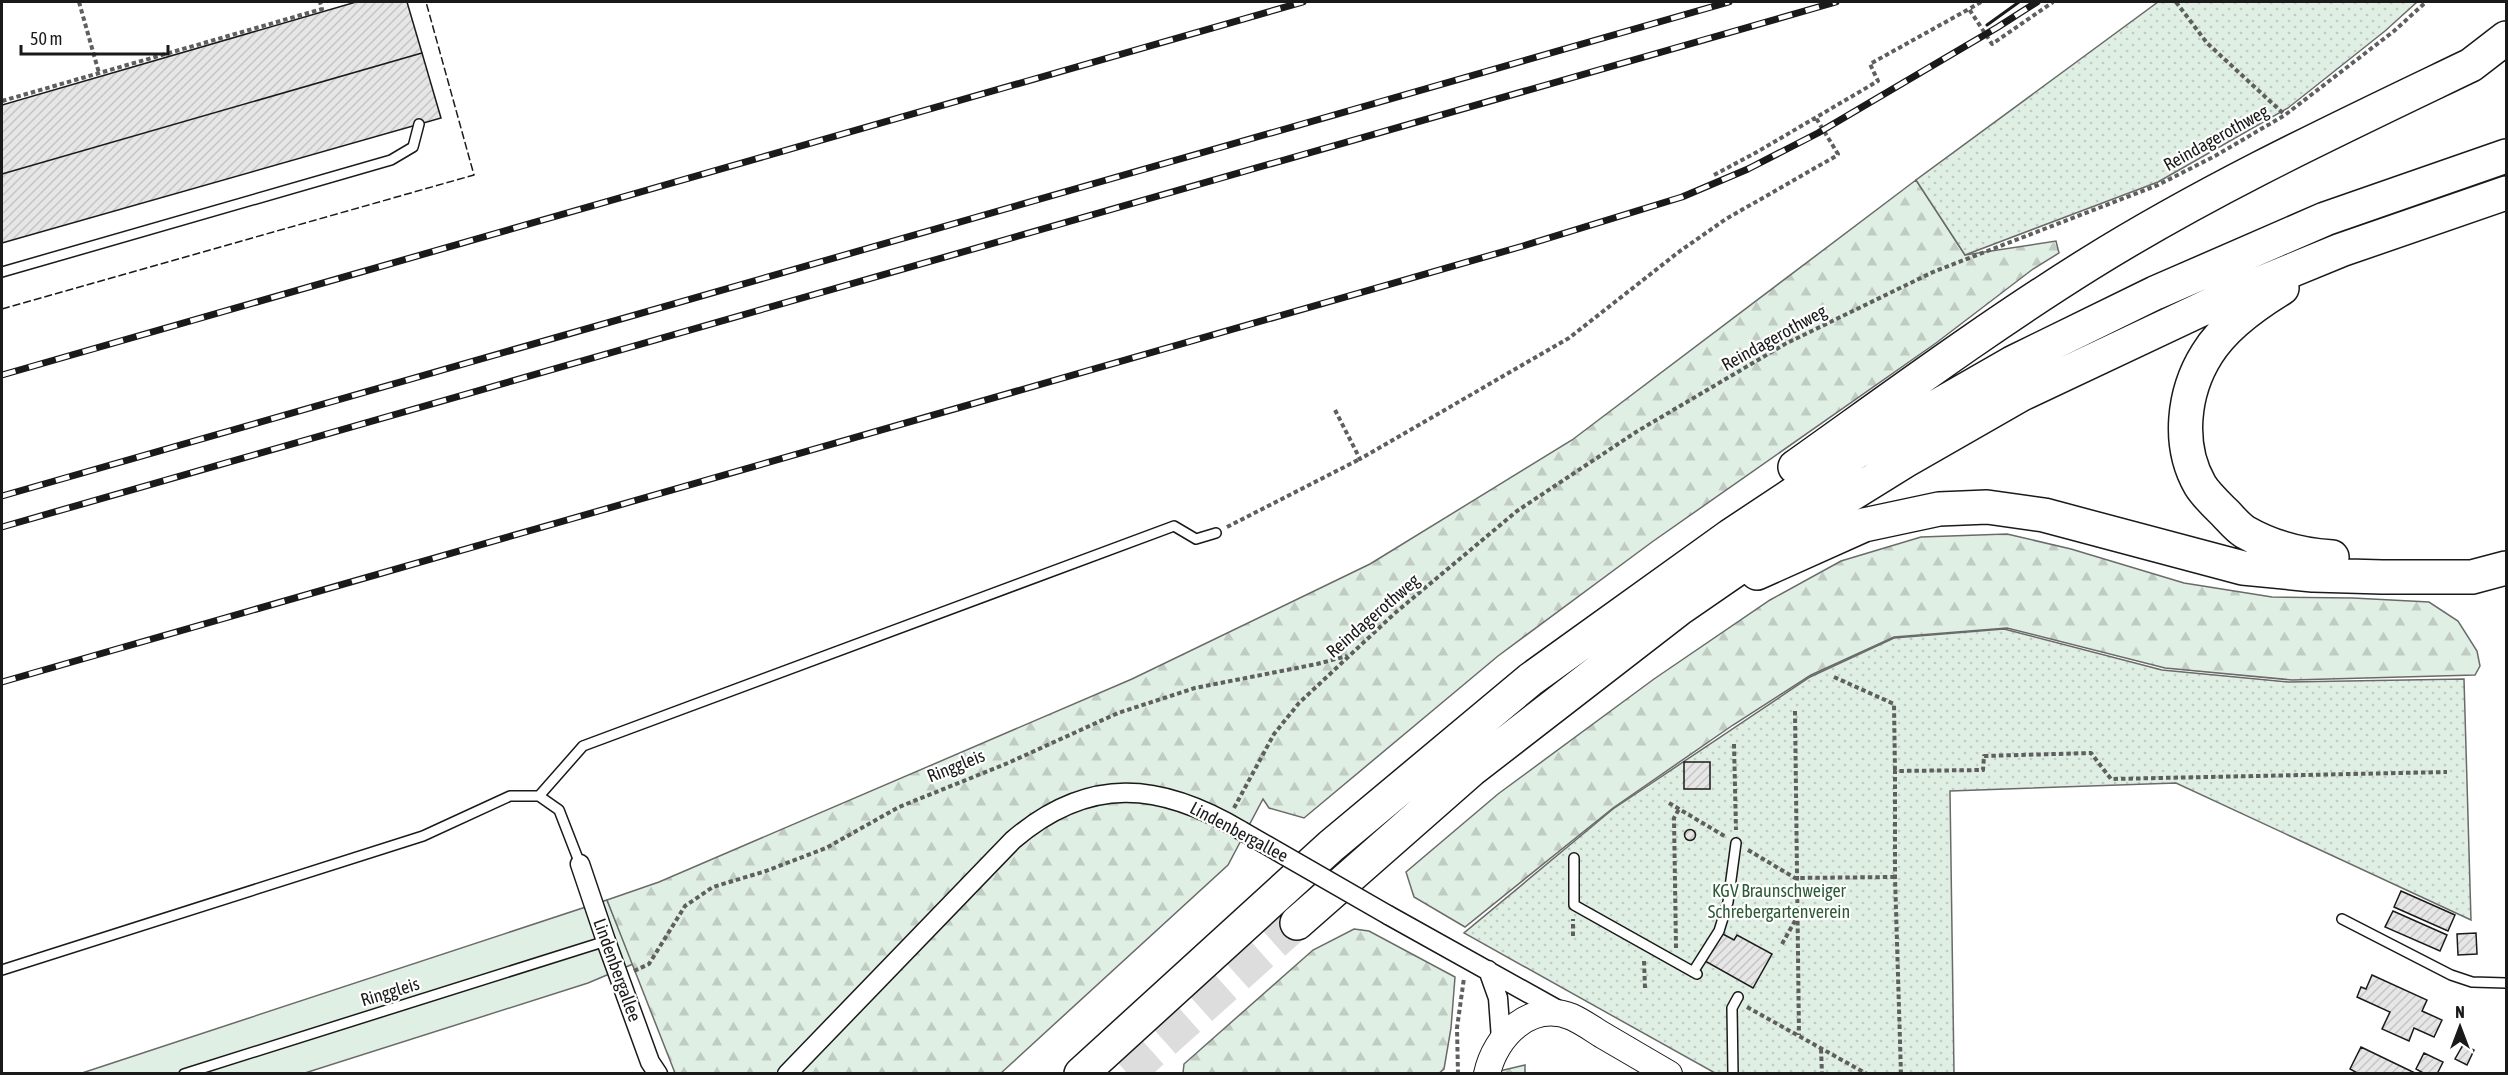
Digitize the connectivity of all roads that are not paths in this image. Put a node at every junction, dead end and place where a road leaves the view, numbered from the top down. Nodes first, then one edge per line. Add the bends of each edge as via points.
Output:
1 (2506, 38) edge
2 (2471, 65) junction
3 (2506, 69) edge
4 (419, 124) dead end
5 (2506, 156) edge
6 (2506, 193) edge
7 (2341, 250) junction
8 (2, 272) edge
9 (1216, 533) road end
10 (2506, 564) edge
11 (2506, 568) edge
12 (1679, 609) junction
13 (1566, 652) junction
14 (539, 796) junction
15 (1736, 843) road end
16 (1574, 858) dead end
17 (580, 864) joint
18 (2342, 919) dead end
19 (1297, 923) tunnel mouth
20 (606, 941) junction
21 (2, 970) edge
22 (1488, 970) junction
23 (2506, 983) edge
24 (1737, 999) road end
25 (1571, 1017) junction
26 (1501, 1039) junction
27 (184, 1074) edge
28 (658, 1074) edge
29 (787, 1074) edge
30 (1081, 1074) edge
31 (1487, 1074) edge
32 (1669, 1074) edge
33 (1733, 1074) edge

1 - 2 highway
2 - 3 highway
2 - 13 highway via 2194,203 2090,263 1981,334 1612,598
4 - 8 lane via 413,147 391,159
5 - 13 highway via 2325,219 2155,293 2012,363 1855,453
6 - 7 highway
7 - 10 highway via 2259,302 2225,331 2207,354 2192,385 2185,418 2188,455 2200,486 2242,531 2271,545 2313,556 2470,554
7 - 12 highway via 2234,294 2022,394 1792,531
9 - 14 lane via 1196,539 1174,526 583,746
11 - 12 highway via 2472,576 2382,578 2243,568 2044,514 1987,507 1939,509 1864,525
12 - 19 highway via 1471,770
13 - 30 highway via 1331,846
14 - 17 lane via 559,810
14 - 21 lane via 510,796 423,836
15 - 16 lane via 1728,902 1719,931 1695,973 1574,905
17 - 20 street, Lindenbergallee
18 - 23 lane via 2451,975 2472,982
20 - 27 lane, Ringgleis
20 - 28 street, Lindenbergallee via 650,1062
22 - 25 street, Lindenbergallee
22 - 26 street via 1498,998
22 - 29 street, Lindenbergallee, bridge via 1234,827 1179,801 1131,791 1089,796 1050,812 1013,840
24 - 33 lane via 1732,1008
25 - 26 main road via 1533,1017
25 - 32 main road
26 - 31 main road

